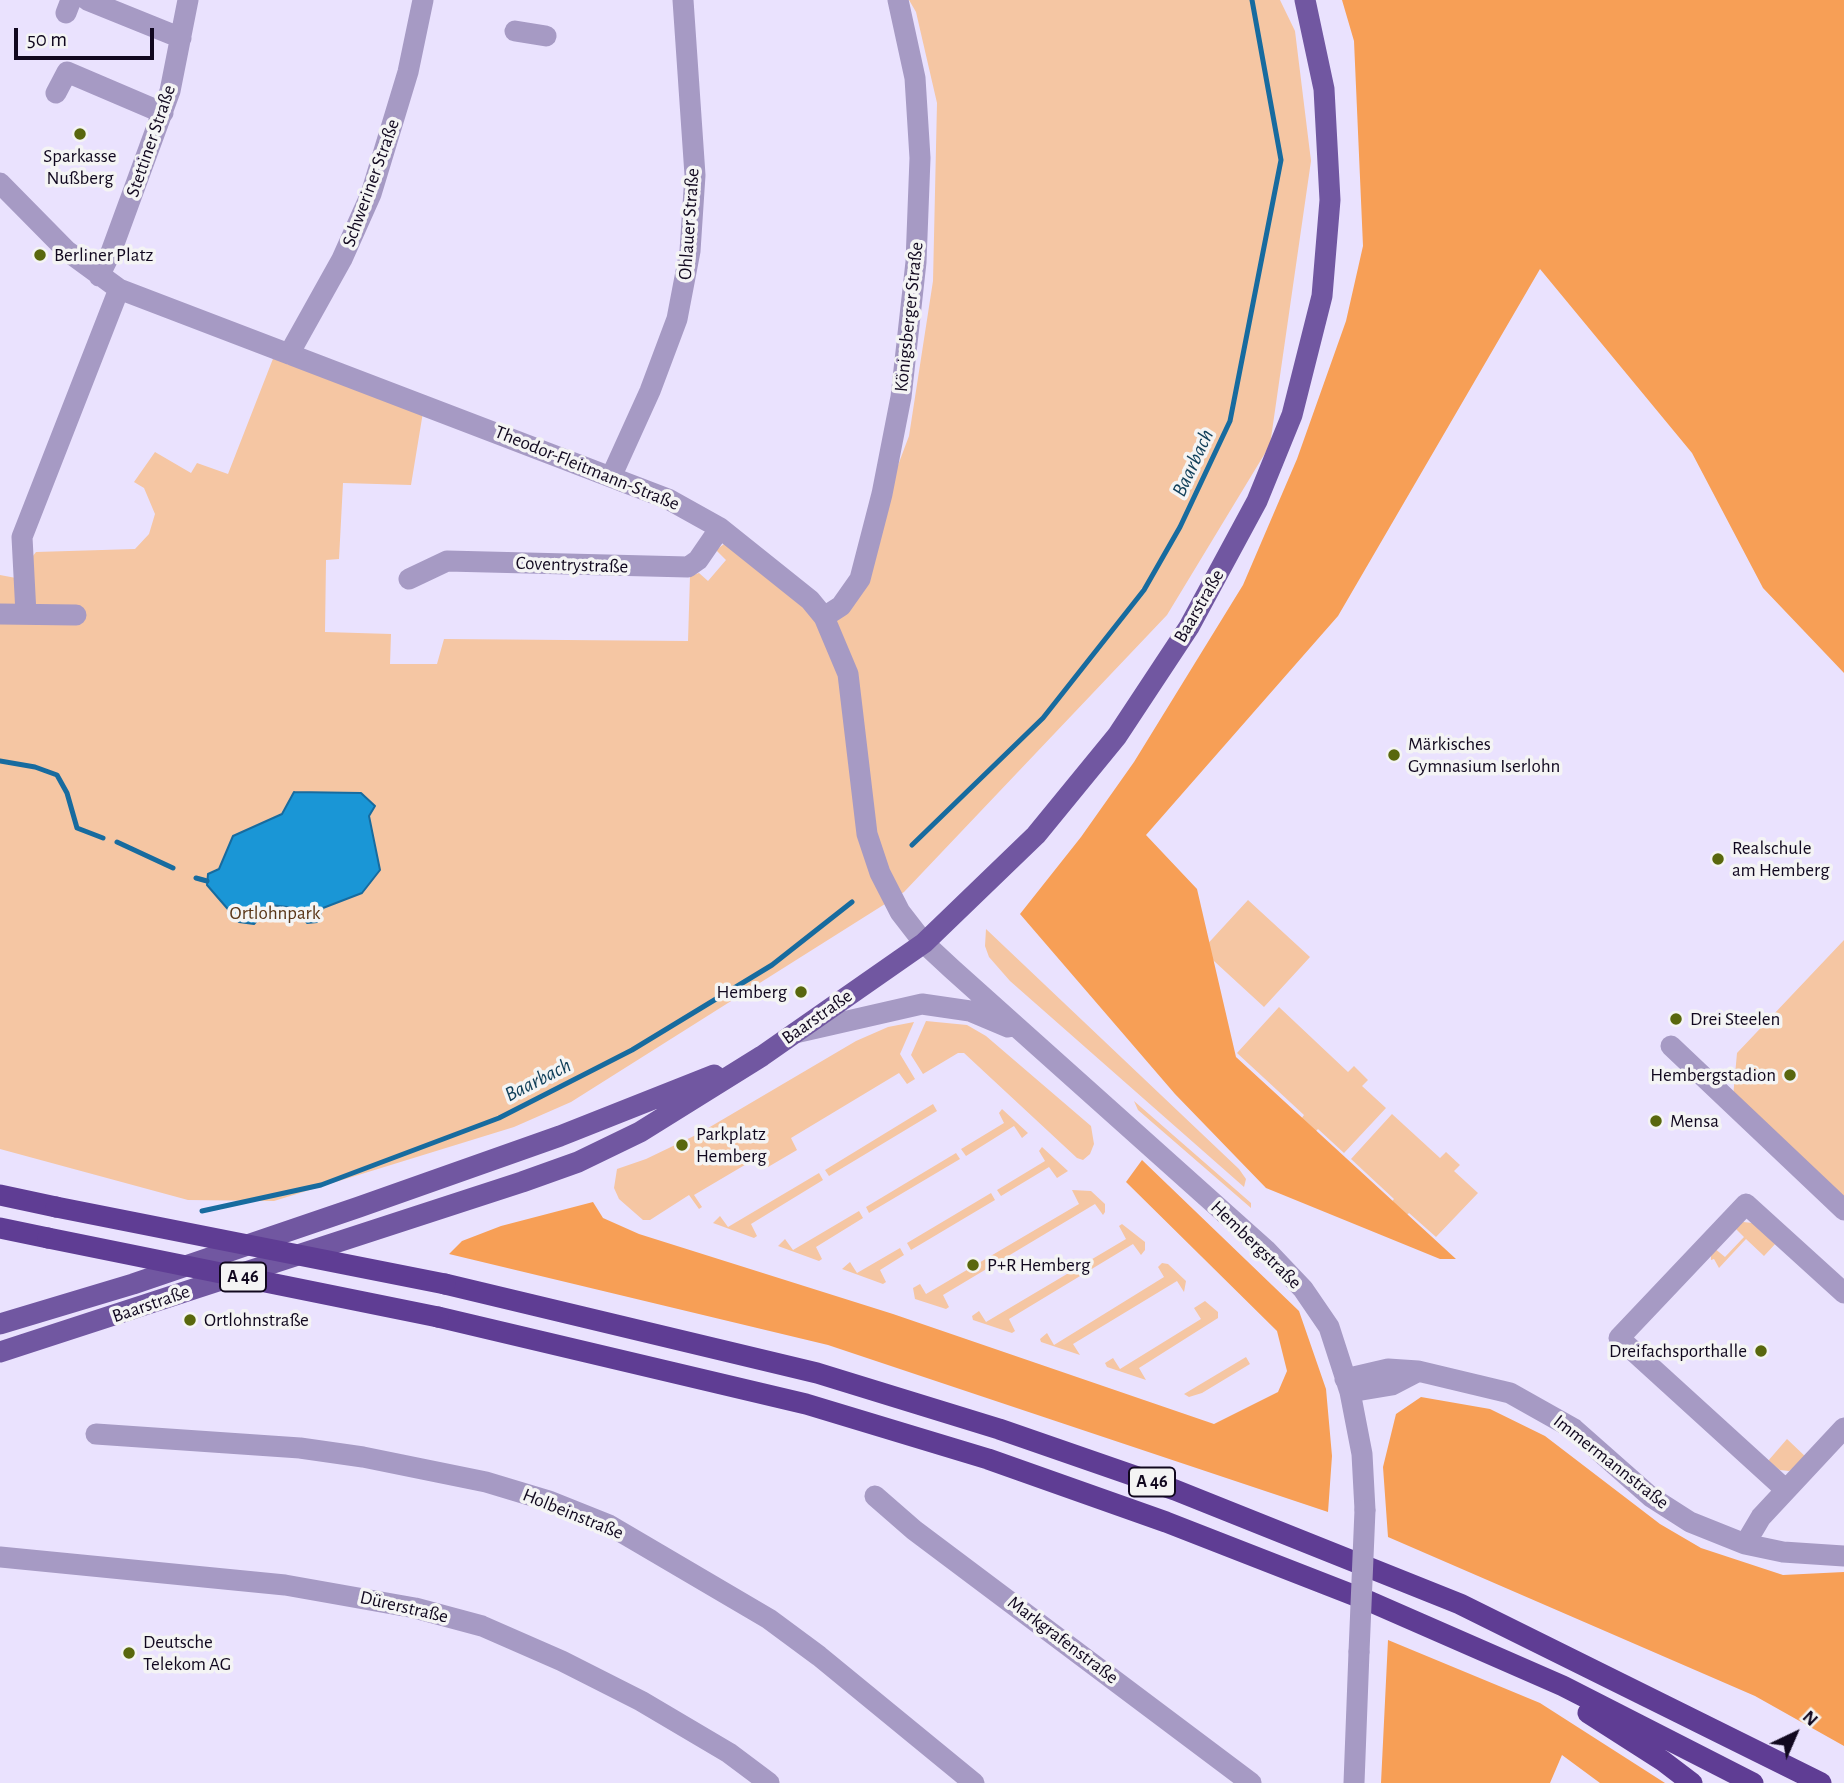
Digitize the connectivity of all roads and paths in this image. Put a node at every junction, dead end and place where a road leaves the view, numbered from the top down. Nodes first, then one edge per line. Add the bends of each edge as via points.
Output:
1 (87, 0) edge
2 (188, 0) edge
3 (423, 0) edge
4 (683, 0) edge
5 (898, 0) edge
6 (1305, 0) edge
7 (181, 38) junction
8 (56, 93) dead end
9 (163, 113) junction
10 (0, 183) edge
11 (99, 276) junction
12 (119, 289) junction
13 (289, 354) junction
14 (611, 477) junction
15 (720, 528) junction
16 (410, 579) dead end
17 (0, 614) edge
18 (26, 614) junction
19 (76, 615) dead end
20 (824, 617) junction
21 (924, 943) junction
22 (1020, 1032) junction
23 (793, 1033) junction
24 (1671, 1046) dead end
25 (762, 1056) junction
26 (0, 1195) edge
27 (1844, 1210) edge
28 (0, 1227) edge
29 (1844, 1293) edge
30 (0, 1324) edge
31 (0, 1352) edge
32 (1347, 1385) junction
33 (1844, 1427) edge
34 (96, 1434) dead end
35 (1786, 1490) junction
36 (875, 1496) dead end
37 (1745, 1544) junction
38 (0, 1556) edge
39 (1844, 1556) edge
40 (1371, 1602) junction
41 (769, 1783) edge
42 (974, 1783) edge
43 (1251, 1783) edge
44 (1354, 1783) edge
45 (1692, 1783) edge
46 (1753, 1783) edge
47 (1821, 1783) edge

1 - 7 street
2 - 7 street, Stettiner Straße
3 - 13 street, Schweriner Straße via 408,72 371,194 342,259
4 - 14 street, Ohlauer Straße via 695,175 690,251 677,318
5 - 20 street, Königsberger Straße via 915,78 920,158 916,262 901,397 860,579 842,606
6 - 21 main road, Baarstraße via 1324,89 1329,141 1327,248 1322,296 1278,455 1189,627 1117,736 1036,835
7 - 9 street, Stettiner Straße
8 - 9 street via 67,72
9 - 11 street, Stettiner Straße
10 - 11 street, Theodor-Fleitmann-Straße
11 - 12 street, Theodor-Fleitmann-Straße
12 - 13 street, Theodor-Fleitmann-Straße
12 - 18 street via 22,537
13 - 14 street, Theodor-Fleitmann-Straße
14 - 15 street, Theodor-Fleitmann-Straße via 694,511
15 - 16 street, Coventrystraße via 688,567 447,561
15 - 20 street, Theodor-Fleitmann-Straße via 792,584
17 - 18 street
18 - 19 street
20 - 21 street, Theodor-Fleitmann-Straße via 848,674 867,834 895,903
21 - 22 street, Hembergstraße
21 - 23 main road, Baarstraße
22 - 23 street, Hembergstraße via 970,1011 922,1004
22 - 32 street, Hembergstraße via 1266,1250 1303,1289 1329,1327
23 - 25 main road, Baarstraße
24 - 27 street
25 - 30 main road, Baarstraße via 607,1118 372,1202
25 - 31 main road, Baarstraße via 640,1132 578,1161
26 - 47 highway, A 46, bridge via 445,1284 817,1373 999,1429 1175,1490 1460,1604
28 - 40 highway, A 46, bridge via 438,1317 806,1404 988,1459 1167,1522
29 - 35 street via 1746,1204 1619,1338
32 - 37 street, Immermannstraße via 1392,1385 1418,1371 1480,1384 1538,1407 1574,1429 1651,1497 1690,1522
32 - 44 street, Hembergstraße, bridge via 1362,1454 1365,1510
33 - 35 street
34 - 42 street, Holbeinstraße via 300,1448 363,1457 486,1482 549,1501 609,1525 769,1619
35 - 37 street via 1761,1517
36 - 43 street, Markgrafenstraße
37 - 39 street, Immermannstraße
38 - 41 street, Dürerstraße via 285,1584 415,1608 482,1626 641,1701 729,1753
40 - 45 highway via 1600,1720
40 - 46 highway, A 46 via 1563,1686

